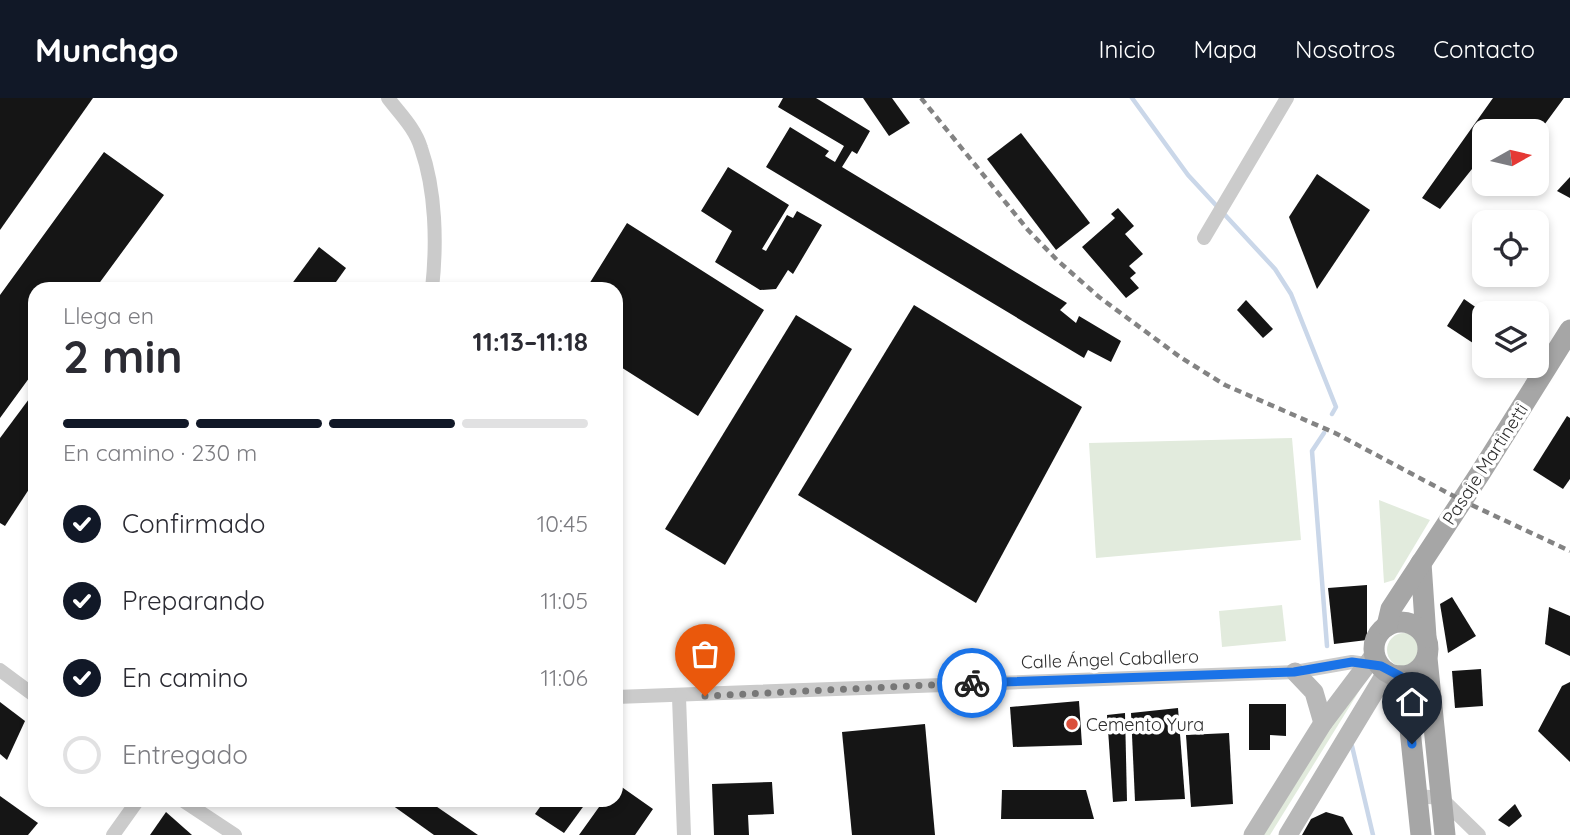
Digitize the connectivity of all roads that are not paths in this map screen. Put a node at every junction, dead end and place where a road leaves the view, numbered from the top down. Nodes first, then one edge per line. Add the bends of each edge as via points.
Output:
1 (388, 98) edge
2 (1287, 98) edge
3 (1204, 239) dead end
4 (432, 282) edge
5 (1570, 330) edge
6 (1421, 563) junction
7 (1426, 647) junction
8 (1378, 658) junction
9 (0, 670) edge
10 (1294, 672) junction
11 (28, 691) edge
12 (679, 697) junction
13 (623, 698) edge
14 (1322, 723) junction
15 (1417, 796) junction
16 (1441, 798) junction
17 (133, 807) edge
18 (193, 807) edge
19 (113, 835) edge
20 (235, 835) edge
21 (684, 835) edge
22 (1253, 835) edge
23 (1288, 835) edge
24 (1421, 835) edge
25 (1445, 835) edge
26 (1479, 835) edge

1 - 4 street via 421,146 427,171 433,213
2 - 3 street
5 - 6 main road, Pasaje Martinetti
6 - 7 main road
6 - 8 main road, Pasaje Martinetti via 1391,608
7 - 8 main road via 1413,673
7 - 8 main road via 1420,629 1404,622
7 - 16 main road
8 - 10 street, Calle Ángel Caballero
8 - 14 main road
8 - 15 main road via 1406,691
8 - 23 main road
9 - 11 street
10 - 12 street, Calle Ángel Caballero
10 - 14 main road via 1314,692
12 - 13 street, Calle Ángel Caballero
12 - 21 street
14 - 22 main road
15 - 16 street
15 - 24 main road
16 - 25 main road
16 - 26 street
17 - 19 street
18 - 20 street

